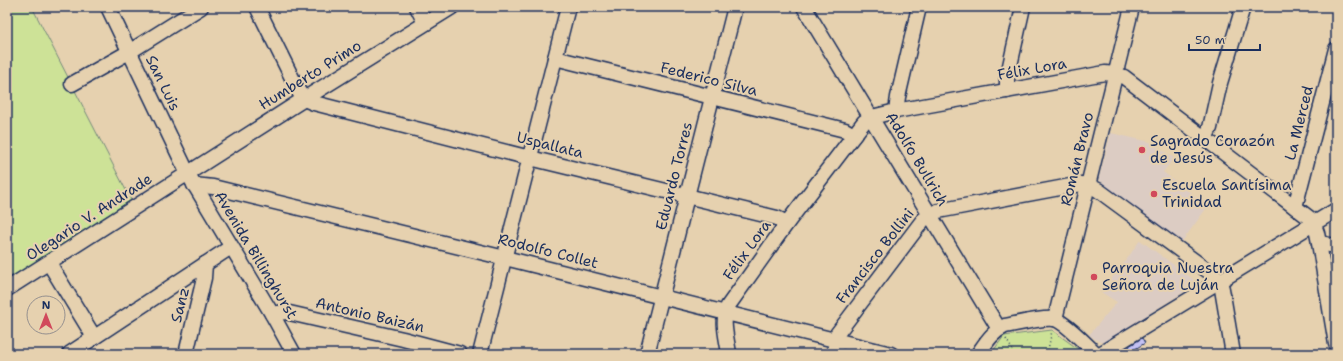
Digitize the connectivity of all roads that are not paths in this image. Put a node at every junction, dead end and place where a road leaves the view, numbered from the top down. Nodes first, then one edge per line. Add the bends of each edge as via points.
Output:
1 (108, 7) edge
2 (201, 7) edge
3 (257, 7) edge
4 (417, 7) edge
5 (452, 7) edge
6 (568, 7) edge
7 (735, 7) edge
8 (804, 7) edge
9 (919, 7) edge
10 (1023, 7) edge
11 (1132, 7) edge
12 (1242, 7) edge
13 (425, 24) junction
14 (1336, 49) edge
15 (129, 52) junction
16 (555, 58) junction
17 (1115, 74) junction
18 (72, 84) dead end
19 (1007, 91) junction
20 (712, 97) junction
21 (304, 99) junction
22 (896, 111) junction
23 (872, 117) junction
24 (854, 135) junction
25 (1206, 139) junction
26 (530, 158) junction
27 (191, 179) junction
28 (1088, 185) junction
29 (687, 196) junction
30 (1295, 207) junction
31 (1336, 210) edge
32 (930, 214) junction
33 (787, 223) junction
34 (1314, 224) junction
35 (1319, 243) junction
36 (1336, 246) edge
37 (231, 247) junction
38 (505, 258) junction
39 (49, 263) junction
40 (205, 264) junction
41 (1220, 281) junction
42 (7, 289) edge
43 (662, 296) junction
44 (725, 313) junction
45 (272, 314) junction
46 (1055, 319) junction
47 (999, 329) junction
48 (94, 337) junction
49 (835, 340) junction
50 (1336, 344) edge
51 (189, 353) edge
52 (69, 354) edge
53 (294, 354) edge
54 (460, 354) edge
55 (480, 354) edge
56 (647, 354) edge
57 (730, 354) edge
58 (836, 354) edge
59 (891, 354) edge
60 (978, 354) edge
61 (1096, 354) edge
62 (1100, 354) edge
63 (1233, 354) edge

1 - 15 street, San Luis
2 - 15 street
3 - 21 street
4 - 13 street
5 - 13 street, Humberto Primo
6 - 16 street
7 - 20 street, Eduardo Torres
8 - 23 street, Adolfo Bullrich
9 - 22 street
10 - 19 street via 1007,79
11 - 17 street, Román Bravo
12 - 25 street
13 - 21 street, Humberto Primo
14 - 30 street, La Merced
15 - 18 street
15 - 27 street, San Luis
16 - 20 street, Federico Silva
16 - 26 street
17 - 19 street, Félix Lora via 1105,73
17 - 25 street via 1124,77
17 - 28 street, Román Bravo
19 - 22 street, Félix Lora
20 - 24 street, Federico Silva via 845,130
20 - 29 street, Eduardo Torres
21 - 26 street, Uspallata
21 - 27 street, Humberto Primo
22 - 23 street, Félix Lora
23 - 24 street, Félix Lora via 864,122
23 - 32 street, Adolfo Bullrich
24 - 33 street, Félix Lora
25 - 30 street
26 - 29 street, Uspallata
26 - 38 street
27 - 37 street, Avenida Billinghurst
27 - 38 street, Rodolfo Collet via 213,187
27 - 39 street, Olegario V. Andrade
28 - 32 street, Francisco Bollini via 1072,185
28 - 41 street via 1104,194
28 - 46 street, Román Bravo
29 - 33 street, Uspallata via 777,218
29 - 43 street, Eduardo Torres
30 - 34 street
31 - 34 street
32 - 47 street, Adolfo Bullrich
32 - 49 street, Francisco Bollini via 918,226
33 - 44 street, Félix Lora
34 - 35 street
34 - 41 street
35 - 36 street
35 - 50 street
37 - 40 street
37 - 45 street, Avenida Billinghurst
38 - 43 street, Rodolfo Collet
38 - 55 street
39 - 42 street, Olegario V. Andrade
39 - 48 street
40 - 48 street
40 - 51 street, Sanz
41 - 62 street
41 - 63 street
43 - 44 street, Rodolfo Collet
43 - 56 street, Eduardo Torres
44 - 49 street, Rodolfo Collet
44 - 57 street
45 - 53 street, Avenida Billinghurst
45 - 54 street, Antonio Baizán via 285,312
46 - 47 street
46 - 61 street via 1063,323
47 - 60 street
48 - 52 street
49 - 58 street
49 - 59 street, Rodolfo Collet

